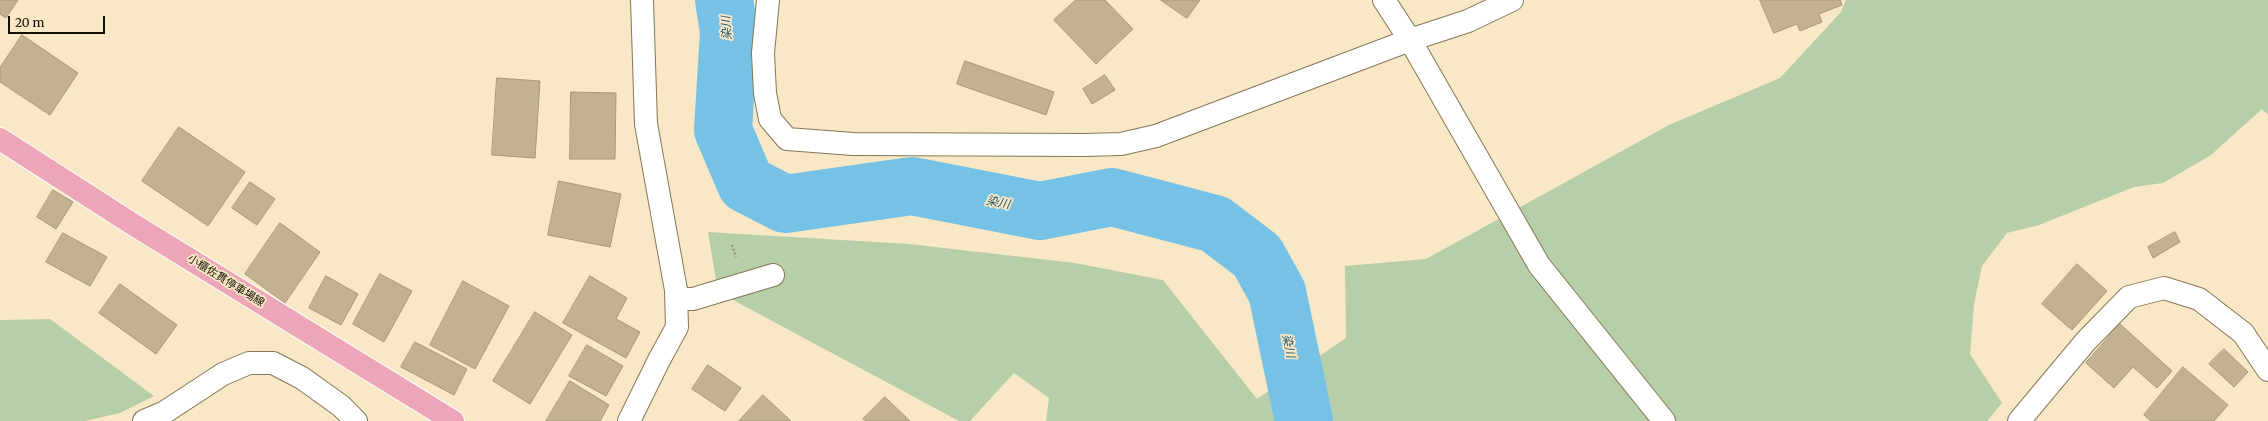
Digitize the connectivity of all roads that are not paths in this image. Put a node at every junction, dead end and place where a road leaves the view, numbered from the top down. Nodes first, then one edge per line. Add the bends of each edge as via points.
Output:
1 (642, 0) edge
2 (768, 0) edge
3 (1384, 0) edge
4 (1512, 0) edge
5 (1410, 40) junction
6 (0, 139) edge
7 (773, 275) dead end
8 (677, 299) junction
9 (2268, 370) edge
10 (447, 420) edge
11 (144, 421) edge
12 (356, 421) edge
13 (629, 421) edge
14 (1664, 421) edge
15 (2019, 421) edge

1 - 8 street via 646,124
2 - 5 street via 763,52 765,93 770,119 787,139 853,144 1121,144 1156,136
3 - 5 street
4 - 5 street via 1468,21
5 - 14 street via 1539,265
6 - 10 main road, 小櫃佐貫停車場線
7 - 8 street via 693,299
8 - 13 street via 677,327
9 - 15 street via 2243,333 2199,299 2164,288 2129,297 2086,341
11 - 12 street via 165,412 223,374 249,363 273,363 302,378 341,406

